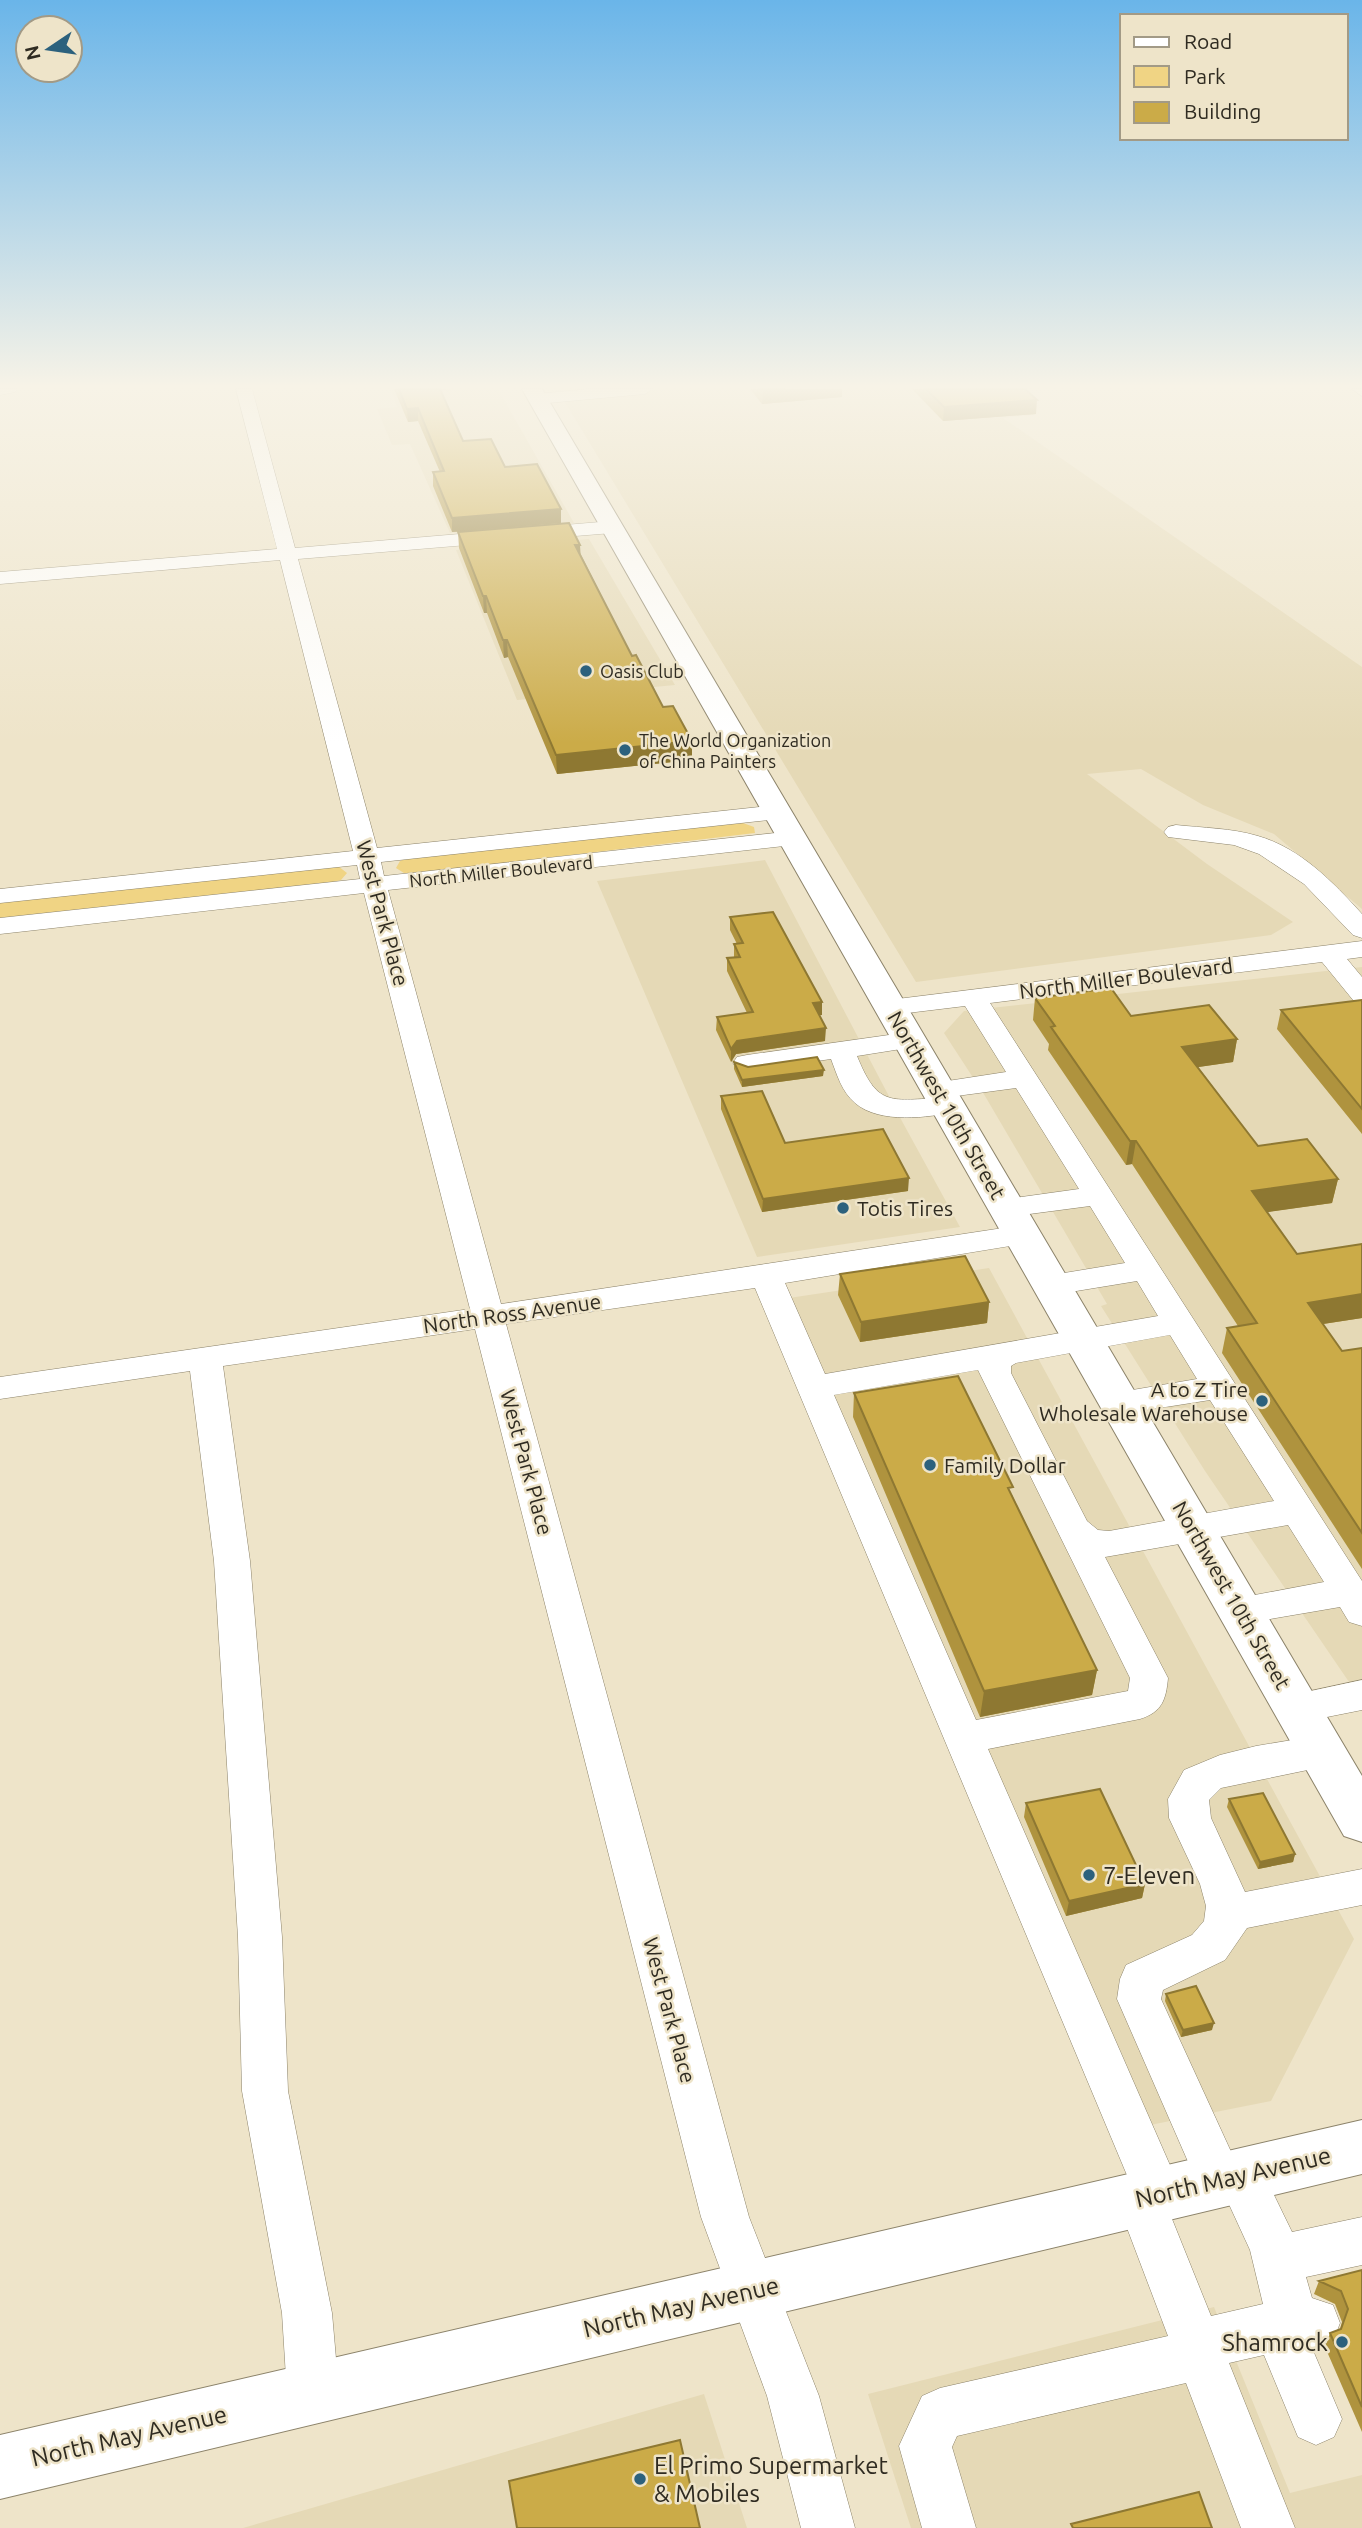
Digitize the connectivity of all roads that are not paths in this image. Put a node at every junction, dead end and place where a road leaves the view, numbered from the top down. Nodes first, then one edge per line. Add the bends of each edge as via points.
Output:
1 (275, 507) edge
2 (600, 507) edge
3 (612, 527) junction
4 (288, 554) junction
5 (0, 578) edge
6 (778, 812) junction
7 (1176, 832) dead end
8 (793, 838) junction
9 (371, 870) junction
10 (0, 895) edge
11 (0, 926) edge
12 (1362, 930) edge
13 (1362, 949) edge
14 (1328, 953) junction
15 (1362, 994) edge
16 (973, 997) junction
17 (891, 1007) junction
18 (910, 1040) junction
19 (841, 1050) junction
20 (747, 1063) edge
21 (1025, 1079) junction
22 (943, 1097) junction
23 (1099, 1196) junction
24 (1015, 1222) junction
25 (1146, 1270) junction
26 (766, 1276) junction
27 (1052, 1284) junction
28 (489, 1317) junction
29 (1179, 1323) junction
30 (1084, 1339) junction
31 (1006, 1354) junction
32 (205, 1356) junction
33 (813, 1387) junction
34 (1220, 1387) junction
35 (0, 1388) edge
36 (1121, 1402) junction
37 (1298, 1510) junction
38 (1194, 1529) junction
39 (1073, 1530) junction
40 (1355, 1602) edge
41 (1241, 1610) junction
42 (1362, 1695) edge
43 (1297, 1708) junction
44 (963, 1738) junction
45 (1322, 1751) junction
46 (1362, 1821) edge
47 (1362, 1887) edge
48 (1230, 1913) junction
49 (1362, 2147) edge
50 (1230, 2178) junction
51 (1149, 2197) junction
52 (1362, 2241) edge
53 (1277, 2259) junction
54 (753, 2290) junction
55 (1295, 2324) junction
56 (1198, 2349) junction
57 (313, 2393) junction
58 (1316, 2419) dead end
59 (0, 2467) edge
60 (828, 2528) edge
61 (949, 2528) edge
62 (1268, 2528) edge

1 - 4 street, West Park Place
2 - 3 main road, Northwest 10th Street
3 - 4 street
3 - 6 main road, Northwest 10th Street
4 - 5 street
4 - 9 street, West Park Place
6 - 8 main road, Northwest 10th Street
6 - 9 street, North Miller Boulevard
7 - 12 street via 1251,842 1285,858
8 - 9 street, North Miller Boulevard
8 - 17 main road, Northwest 10th Street
9 - 10 street, North Miller Boulevard
9 - 11 street, North Miller Boulevard
9 - 28 street, West Park Place
13 - 14 street, North Miller Boulevard
14 - 15 street
14 - 16 street, North Miller Boulevard
16 - 17 street, North Miller Boulevard
16 - 21 street
17 - 18 main road, Northwest 10th Street
18 - 19 street
18 - 22 main road, Northwest 10th Street
19 - 20 street
19 - 22 street via 860,1093 877,1102 902,1110
21 - 22 street
21 - 23 street
22 - 24 main road, Northwest 10th Street
23 - 24 street, North Ross Avenue
23 - 25 street
24 - 26 street, North Ross Avenue
24 - 27 main road, Northwest 10th Street
25 - 27 street
25 - 29 street
26 - 28 street, North Ross Avenue
26 - 33 street
27 - 30 main road, Northwest 10th Street
28 - 32 street, North Ross Avenue
28 - 54 street, West Park Place via 725,2217
29 - 30 street
29 - 34 street
30 - 31 street
30 - 36 main road, Northwest 10th Street
31 - 33 street
31 - 39 street via 995,1362 994,1373
32 - 35 street, North Ross Avenue
32 - 57 street via 232,1561 260,1937 265,2091 307,2313
33 - 44 street
34 - 36 street
34 - 37 street
36 - 38 main road, Northwest 10th Street
37 - 38 street
37 - 40 street
38 - 39 street via 1109,1544 1089,1543
38 - 41 main road, Northwest 10th Street
39 - 44 street via 1149,1678 1147,1696 1140,1703
40 - 41 street
41 - 43 main road, Northwest 10th Street
42 - 43 street
43 - 45 main road, Northwest 10th Street
44 - 51 street
45 - 46 main road, Northwest 10th Street
45 - 48 street via 1214,1773 1198,1782 1189,1796 1189,1814
47 - 48 street
48 - 50 street via 1210,1947 1142,1979 1139,1999
49 - 50 main road, North May Avenue
50 - 51 main road, North May Avenue
50 - 53 street via 1274,2246
51 - 54 main road, North May Avenue
51 - 56 street
52 - 53 street
53 - 55 street
54 - 57 main road, North May Avenue
54 - 60 street, West Park Place via 793,2396
55 - 56 street
55 - 58 street
56 - 61 street via 940,2414 925,2446
56 - 62 street
57 - 59 main road, North May Avenue

